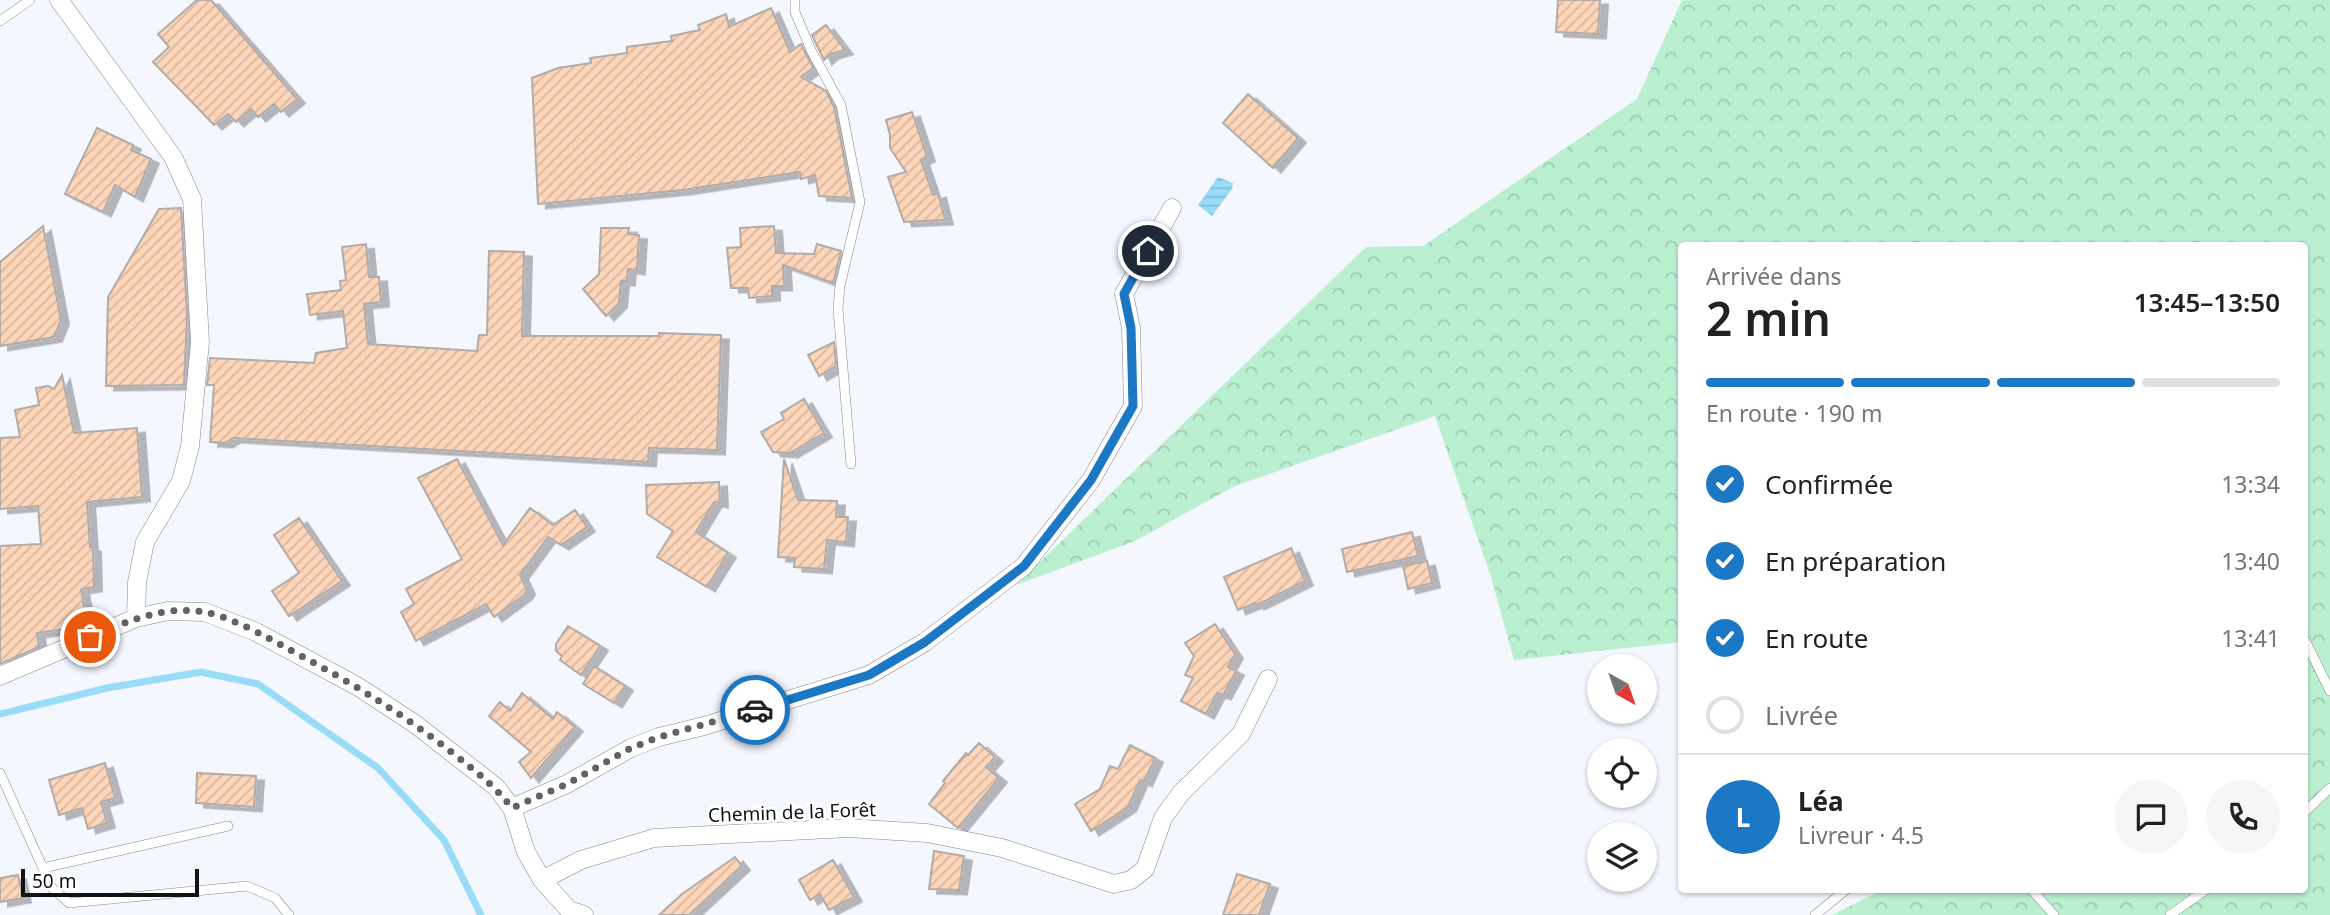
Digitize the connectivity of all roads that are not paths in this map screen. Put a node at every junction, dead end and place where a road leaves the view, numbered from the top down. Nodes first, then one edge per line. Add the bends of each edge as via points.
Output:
1 (30, 0) edge
2 (59, 0) edge
3 (795, 0) edge
4 (0, 20) edge
5 (1172, 208) dead end
6 (851, 464) dead end
7 (136, 618) junction
8 (2308, 646) edge
9 (0, 676) edge
10 (1268, 679) dead end
11 (2330, 691) edge
12 (0, 773) edge
13 (2330, 788) edge
14 (512, 808) junction
15 (2308, 809) edge
16 (228, 826) dead end
17 (43, 867) junction
18 (542, 880) junction
19 (1842, 893) edge
20 (2035, 893) edge
21 (2201, 893) edge
22 (575, 913) edge
23 (289, 915) edge
24 (1815, 915) edge
25 (2054, 915) edge
26 (2170, 915) edge

1 - 4 lane
2 - 7 street via 173,157 192,199 200,342 190,446 181,481 145,542
3 - 6 lane via 795,12 811,50 841,105 860,202 838,309
5 - 14 street via 1124,294 1131,328 1133,406 1091,480 1024,566 925,642 869,675 659,737
7 - 9 street
7 - 14 street via 168,611 205,612 256,632 357,686 415,724 496,787
8 - 11 lane
10 - 18 street, Chemin de la Forêt via 1241,734 1181,793 1163,818 1145,869 1131,880 1114,884 1002,848 927,833 848,828 654,838 581,860
12 - 17 lane
13 - 15 lane
14 - 18 street via 526,852
16 - 17 lane
17 - 23 lane via 52,888 69,903 247,886 275,898
18 - 22 street
19 - 24 lane
20 - 25 lane
21 - 26 lane

